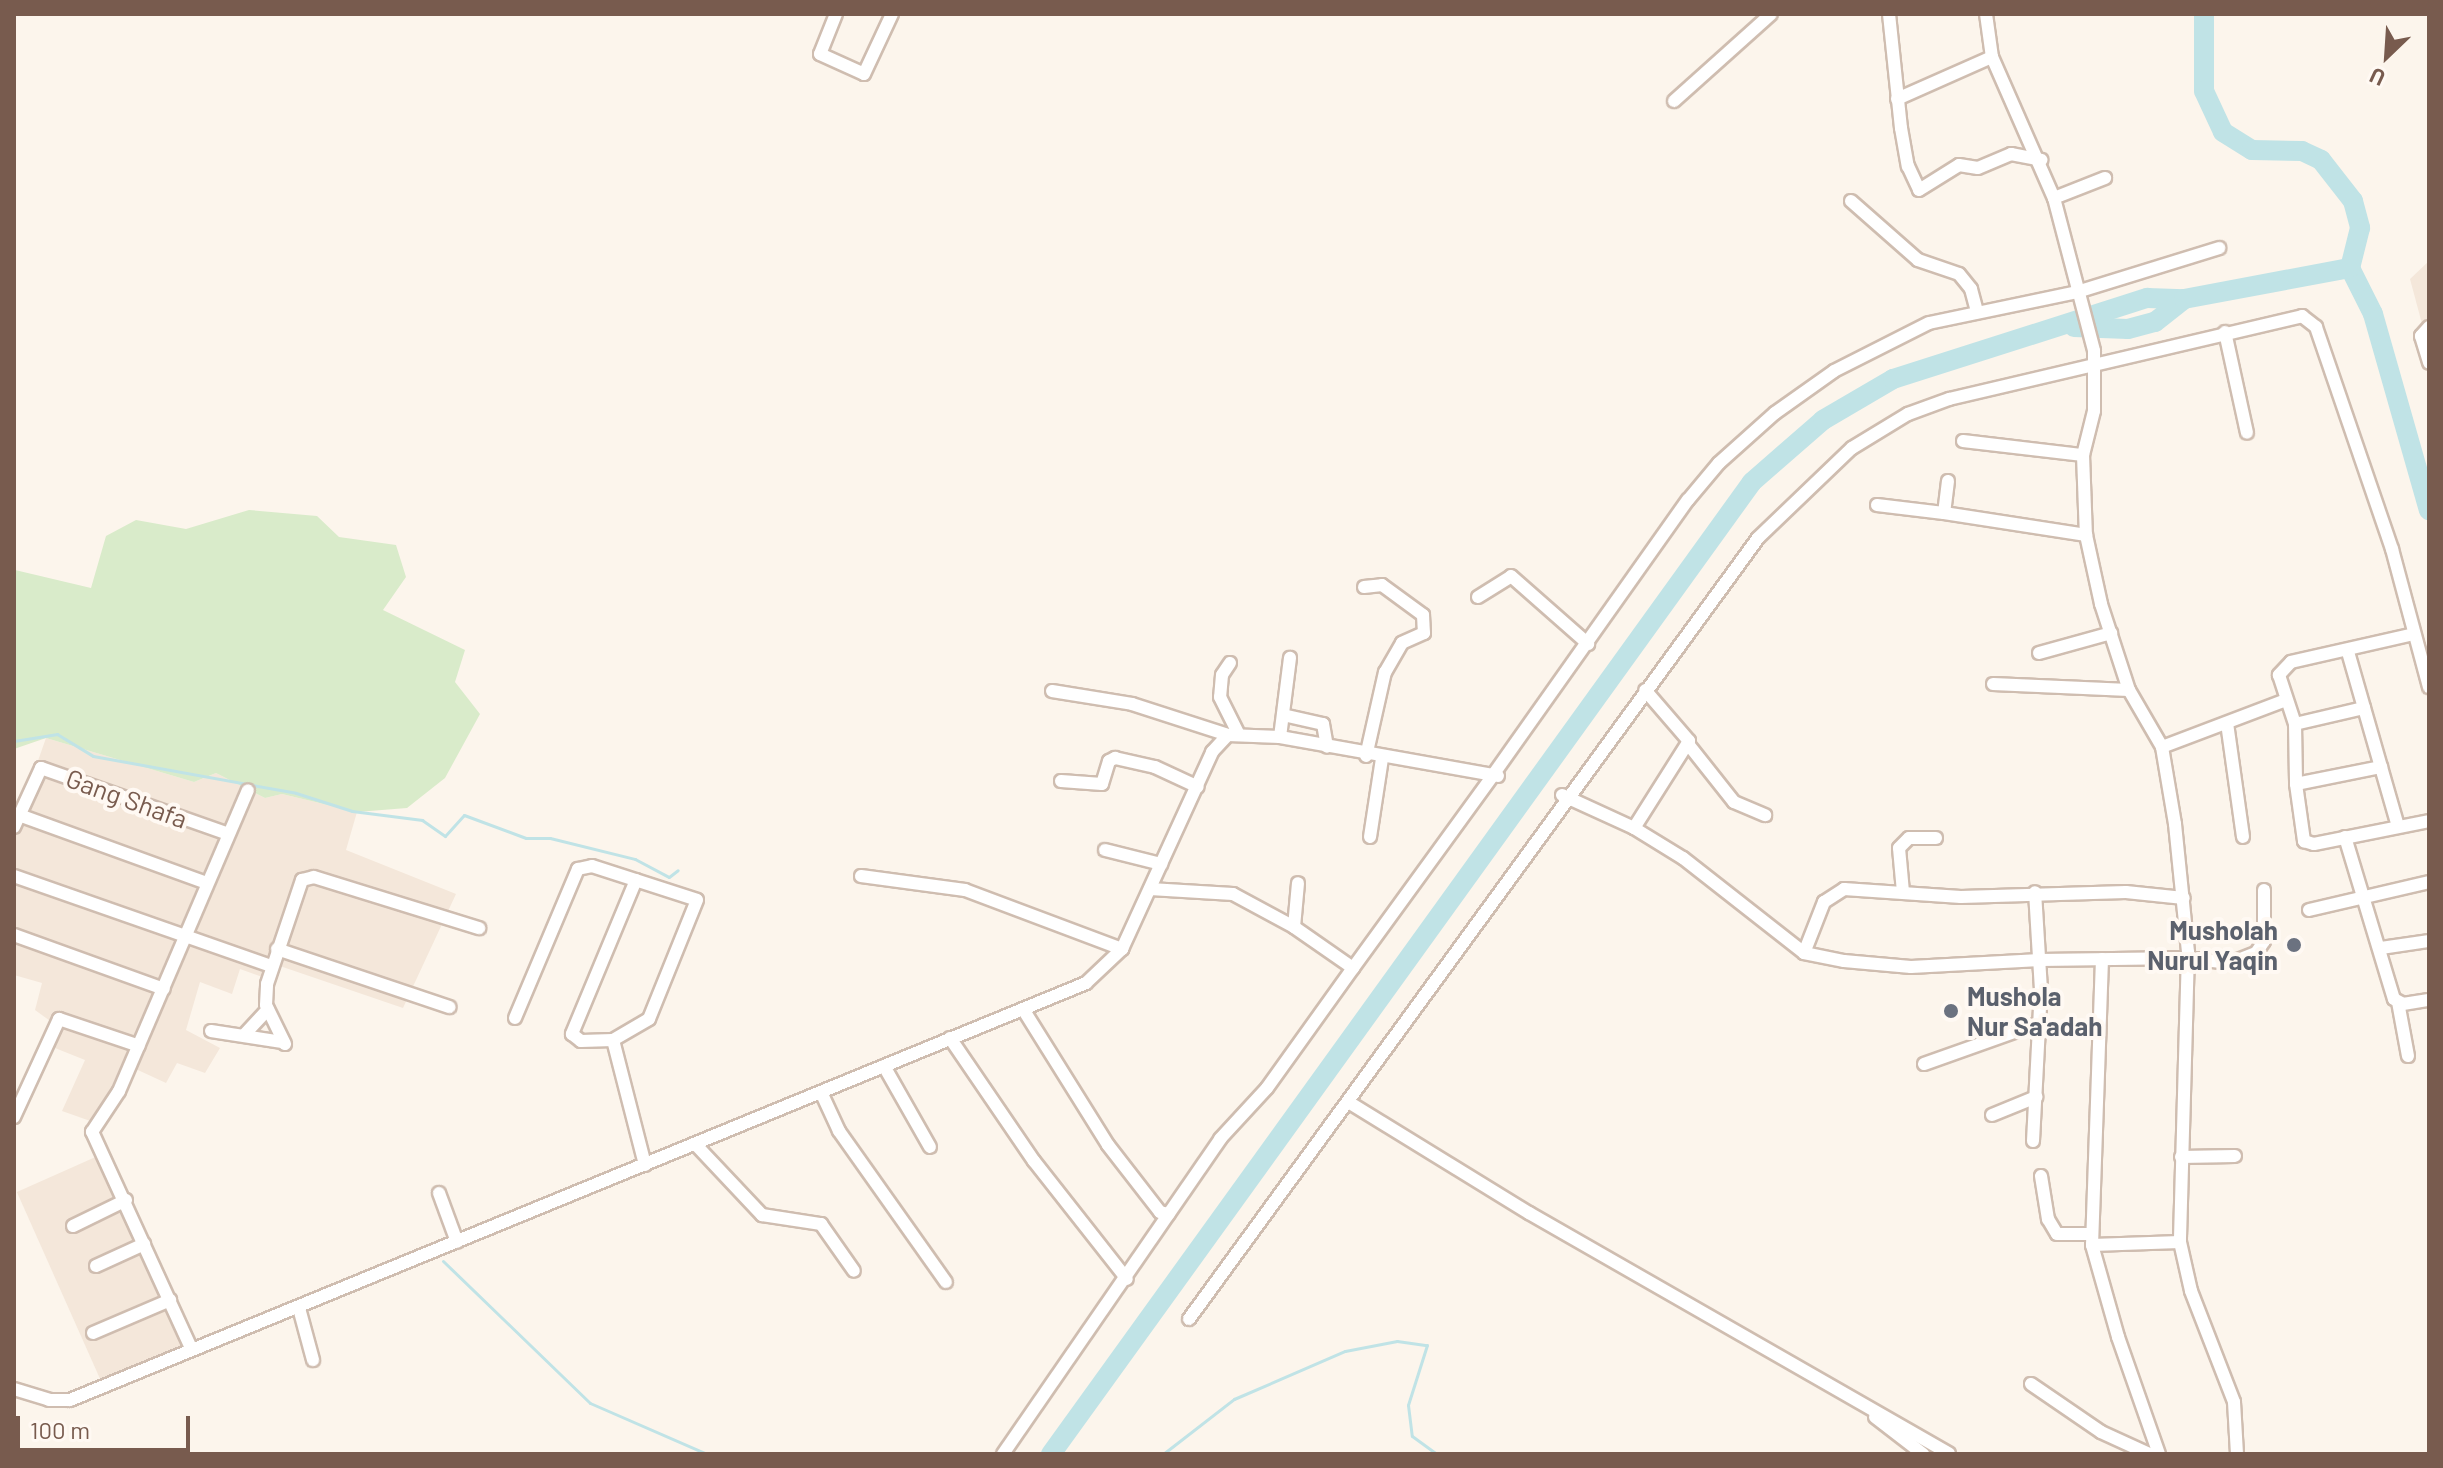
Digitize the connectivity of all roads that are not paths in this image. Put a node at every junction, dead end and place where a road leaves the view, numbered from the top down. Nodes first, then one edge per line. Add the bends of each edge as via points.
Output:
1 (836, 14) edge
2 (892, 14) edge
3 (1771, 14) edge
4 (1889, 14) edge
5 (1986, 14) edge
6 (1992, 57) junction
7 (1897, 99) junction
8 (1674, 101) dead end
9 (2041, 160) junction
10 (2105, 178) dead end
11 (2054, 198) junction
12 (1851, 201) dead end
13 (2219, 248) dead end
14 (2078, 296) junction
15 (1977, 312) junction
16 (2429, 327) edge
17 (2225, 332) junction
18 (2429, 363) edge
19 (2096, 365) junction
20 (2247, 433) dead end
21 (1963, 441) dead end
22 (2083, 455) junction
23 (1948, 481) dead end
24 (1877, 505) dead end
25 (1944, 513) junction
26 (2086, 535) junction
27 (1364, 587) dead end
28 (1478, 597) dead end
29 (2111, 633) junction
30 (2414, 634) junction
31 (1588, 644) junction
32 (2348, 652) junction
33 (2039, 653) dead end
34 (1290, 658) dead end
35 (1230, 663) dead end
36 (1993, 684) dead end
37 (2429, 687) edge
38 (1645, 690) junction
39 (2129, 690) junction
40 (1052, 691) dead end
41 (2286, 700) junction
42 (2364, 708) junction
43 (1283, 715) junction
44 (2227, 723) junction
45 (2295, 724) junction
46 (1233, 734) junction
47 (1280, 737) junction
48 (1688, 744) junction
49 (1327, 747) junction
50 (2162, 747) junction
51 (1366, 756) junction
52 (1382, 759) junction
53 (2381, 767) junction
54 (1496, 775) junction
55 (1061, 781) dead end
56 (2296, 784) junction
57 (1198, 787) junction
58 (248, 790) dead end
59 (1566, 796) junction
60 (17, 815) edge
61 (1765, 815) dead end
62 (2429, 821) edge
63 (2398, 826) junction
64 (1634, 828) junction
65 (228, 834) junction
66 (1370, 837) dead end
67 (2243, 837) dead end
68 (2345, 837) junction
69 (1936, 838) dead end
70 (1105, 850) dead end
71 (1161, 864) junction
72 (14, 876) edge
73 (861, 876) dead end
74 (636, 880) junction
75 (2429, 882) edge
76 (207, 883) junction
77 (1298, 883) dead end
78 (1150, 889) junction
79 (2264, 890) dead end
80 (1903, 892) junction
81 (2035, 892) junction
82 (2184, 898) junction
83 (2361, 899) junction
84 (2309, 910) dead end
85 (1294, 927) junction
86 (479, 928) dead end
87 (14, 935) edge
88 (186, 935) junction
89 (2429, 941) edge
90 (2381, 948) junction
91 (277, 949) junction
92 (1122, 949) junction
93 (1804, 953) junction
94 (2186, 958) junction
95 (2102, 959) junction
96 (2040, 960) junction
97 (271, 966) junction
98 (1353, 968) junction
99 (164, 989) junction
100 (2429, 1000) edge
101 (2398, 1002) junction
102 (449, 1007) dead end
103 (268, 1009) junction
104 (1023, 1009) junction
105 (515, 1018) dead end
106 (2040, 1023) junction
107 (211, 1031) dead end
108 (244, 1035) junction
109 (950, 1038) junction
110 (613, 1040) junction
111 (139, 1046) junction
112 (2408, 1056) dead end
113 (1924, 1064) dead end
114 (884, 1066) junction
115 (821, 1092) junction
116 (2036, 1097) junction
117 (1350, 1103) junction
118 (1992, 1115) dead end
119 (14, 1117) edge
120 (2033, 1141) dead end
121 (697, 1146) junction
122 (930, 1147) dead end
123 (2235, 1156) dead end
124 (2181, 1157) junction
125 (645, 1165) junction
126 (2041, 1176) dead end
127 (439, 1193) dead end
128 (126, 1200) junction
129 (1169, 1214) junction
130 (73, 1226) dead end
131 (2092, 1239) junction
132 (457, 1242) junction
133 (2180, 1242) junction
134 (144, 1244) junction
135 (96, 1266) dead end
136 (854, 1271) dead end
137 (1127, 1279) junction
138 (946, 1282) dead end
139 (170, 1300) junction
140 (299, 1308) junction
141 (1189, 1319) dead end
142 (93, 1333) dead end
143 (191, 1348) junction
144 (313, 1360) dead end
145 (2031, 1384) dead end
146 (14, 1389) edge
147 (1873, 1413) junction
148 (1003, 1454) edge
149 (1923, 1454) edge
150 (1949, 1454) edge
151 (2149, 1454) edge
152 (2159, 1454) edge
153 (2237, 1454) edge

1 - 2 street via 820,54 859,74 866,72
3 - 8 street
4 - 7 street
5 - 6 street
6 - 7 street
6 - 9 street
7 - 9 street via 1908,166 1919,190 1959,165 1978,168 2011,154
9 - 11 street
10 - 11 street
11 - 14 street
12 - 15 street via 1918,260 1959,274 1971,289
13 - 14 street
14 - 15 street
14 - 19 street
15 - 31 street via 1929,323 1858,357 1742,440 1688,500
16 - 18 street via 2421,336
17 - 19 street
17 - 20 street
17 - 30 street via 2286,316 2302,316 2316,327 2392,549
19 - 22 street via 2094,411
19 - 38 street via 1949,399 1908,414 1852,448 1758,538
21 - 22 street
22 - 26 street
23 - 25 street
24 - 25 street
25 - 26 street
26 - 29 street
27 - 51 street via 1382,585 1401,595 1423,615 1424,624 1424,633 1402,643 1385,672
28 - 31 street via 1511,576
29 - 33 street
29 - 39 street
30 - 32 street
30 - 37 street
31 - 54 street
32 - 41 street via 2284,664 2279,675
32 - 42 street
34 - 43 street
35 - 46 street via 1222,675 1220,697
36 - 39 street
38 - 48 street
38 - 59 street
39 - 50 street
40 - 46 street via 1132,704
41 - 44 street
41 - 45 street
42 - 45 street
42 - 53 street
43 - 47 street
43 - 49 street via 1323,724
44 - 50 street
44 - 67 street
45 - 56 street
46 - 47 street
46 - 57 street via 1218,740
47 - 49 street
48 - 61 street via 1734,802
48 - 64 street
49 - 51 street
50 - 82 street
51 - 52 street
52 - 54 street
52 - 66 street
53 - 56 street
53 - 63 street
54 - 98 street
55 - 57 street via 1102,784 1109,761 1115,758 1148,765
56 - 68 street via 2304,841
57 - 71 street
58 - 65 street
59 - 64 street
59 - 117 street
60 - 65 street, Gang Shafa via 41,768
60 - 76 street
62 - 63 street
63 - 68 street
64 - 93 street via 1683,858
65 - 76 street
68 - 83 street
69 - 80 street via 1909,838 1900,845
70 - 71 street
71 - 78 street
72 - 88 street
73 - 92 street via 965,890
74 - 105 street via 592,866 578,869
74 - 110 street via 572,1034 581,1041
74 - 110 street via 697,900 654,1009 640,1026
75 - 83 street
76 - 88 street
77 - 85 street
78 - 85 street via 1233,894
78 - 92 street
79 - 94 street via 2265,934 2256,953 2230,963
80 - 81 street via 1961,897
80 - 93 street via 1836,892 1824,902
81 - 82 street
81 - 96 street
82 - 94 street
83 - 84 street
83 - 90 street
85 - 98 street
86 - 91 street via 306,877
87 - 99 street
88 - 97 street
88 - 99 street
89 - 90 street
90 - 101 street
91 - 97 street
91 - 102 street
92 - 104 street via 1086,983
93 - 96 street via 1911,967
94 - 95 street
94 - 124 street
95 - 96 street
95 - 131 street
96 - 106 street
97 - 103 street
98 - 129 street via 1267,1088 1220,1139
99 - 111 street
100 - 101 street
101 - 112 street
103 - 108 street
103 - 108 street via 283,1043
104 - 109 street
104 - 129 street via 1108,1145 1160,1212
106 - 113 street
106 - 116 street
107 - 108 street
109 - 114 street
109 - 137 street via 1034,1161
110 - 125 street
111 - 119 street via 59,1019
111 - 128 street via 92,1132
114 - 115 street
114 - 122 street
115 - 121 street
115 - 138 street via 839,1131
116 - 118 street
116 - 120 street
117 - 141 street
117 - 147 street
121 - 125 street
121 - 136 street via 762,1215 821,1224
123 - 124 street
124 - 133 street
125 - 132 street
126 - 131 street via 2048,1219 2057,1234
127 - 132 street
128 - 130 street
128 - 134 street
129 - 137 street
131 - 133 street
131 - 152 street via 2118,1337
132 - 140 street
133 - 153 street via 2196,1305 2234,1402
134 - 135 street
134 - 139 street
137 - 148 street
139 - 142 street
139 - 143 street
140 - 143 street
140 - 144 street
143 - 146 street via 70,1400 49,1400
145 - 151 street via 2101,1432
147 - 149 street
147 - 150 street

